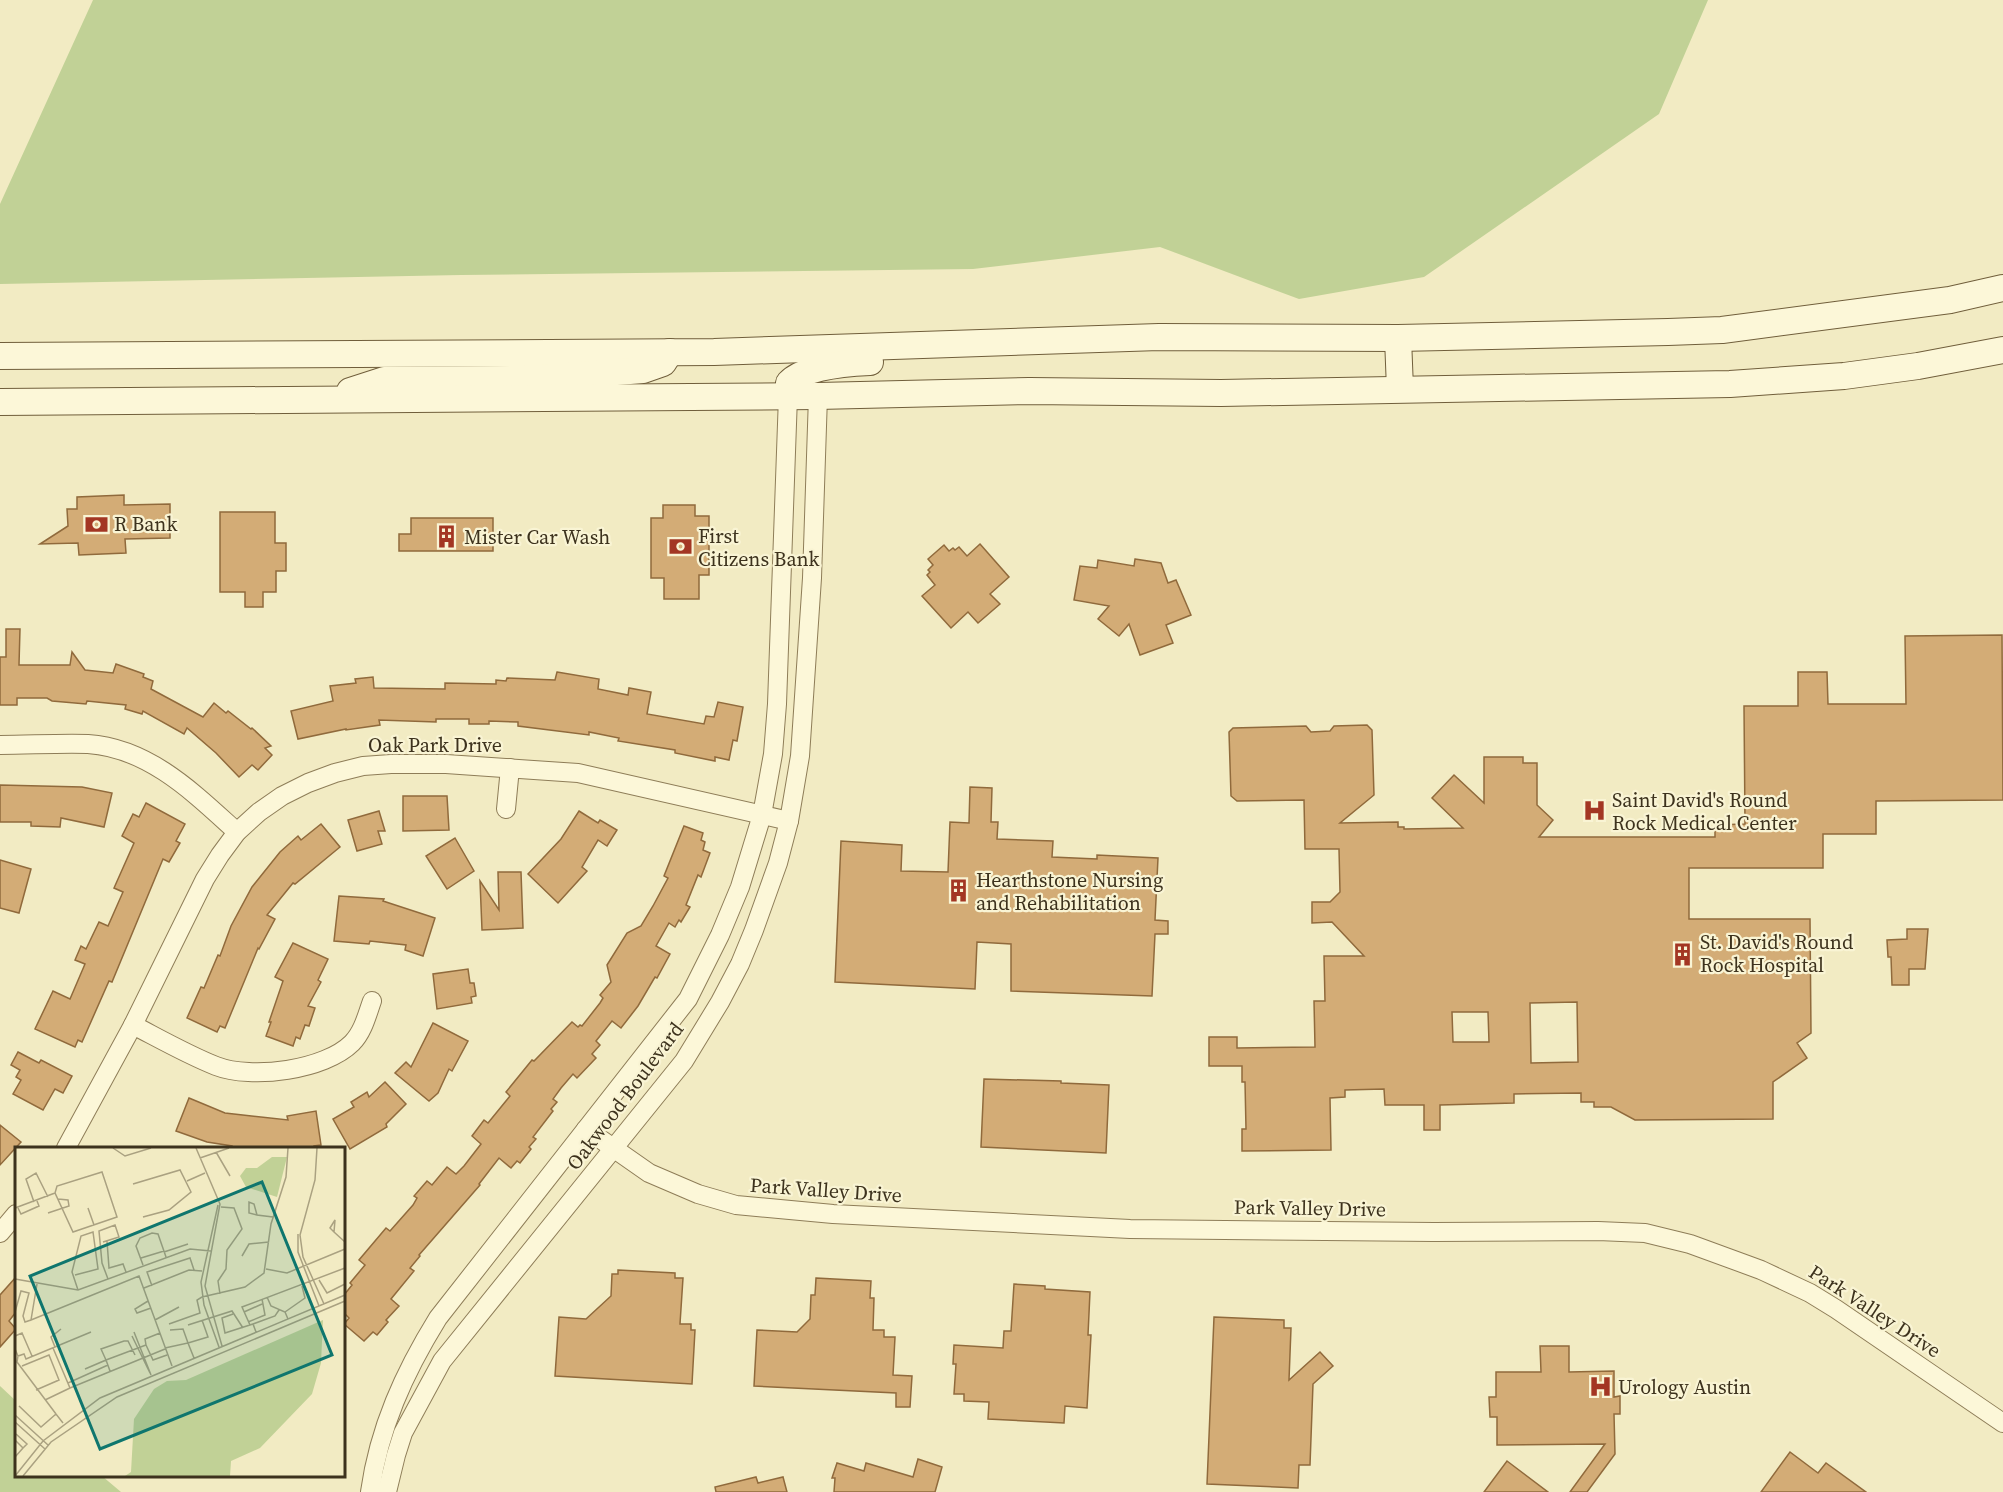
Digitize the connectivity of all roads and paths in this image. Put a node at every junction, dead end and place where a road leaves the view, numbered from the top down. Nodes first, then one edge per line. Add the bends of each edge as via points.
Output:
1 (2003, 288) edge
2 (1159, 337) junction
3 (1398, 338) junction
4 (2003, 350) edge
5 (670, 352) junction
6 (0, 356) edge
7 (1400, 389) junction
8 (788, 396) junction
9 (818, 396) junction
10 (324, 399) junction
11 (0, 402) edge
12 (0, 745) edge
13 (510, 768) junction
14 (506, 809) dead end
15 (762, 815) junction
16 (789, 821) junction
17 (237, 832) junction
18 (372, 1001) dead end
19 (133, 1025) junction
20 (586, 1129) junction
21 (67, 1147) edge
22 (615, 1149) junction
23 (15, 1215) edge
24 (0, 1233) edge
25 (2003, 1423) edge
26 (370, 1492) edge
27 (387, 1492) edge

1 - 3 main road via 1950,300 1722,330
2 - 3 main road
2 - 5 main road
2 - 8 main road via 1129,354 830,366 794,378 789,383
3 - 7 main road
4 - 7 main road via 1844,376 1730,384
5 - 6 main road
5 - 10 main road via 663,363 643,370 524,379 384,380
7 - 9 main road via 1221,393 1029,390
8 - 9 main road
8 - 10 main road
8 - 15 street, Oakwood Boulevard via 777,704
9 - 16 street, Oakwood Boulevard via 812,578 800,756
10 - 11 main road
12 - 17 street via 89,744 125,752 173,776
13 - 14 street
13 - 15 street, Oak Park Drive via 578,773
13 - 17 street, Oak Park Drive via 391,764 344,770 282,796
15 - 16 street, Oak Park Drive
15 - 20 street, Oakwood Boulevard via 736,897 688,999
16 - 22 street, Oakwood Boulevard via 761,912 720,1002 684,1061
17 - 19 street, Oak Park Drive via 206,879
18 - 19 street via 362,1029 344,1050 308,1066 285,1071 250,1072 216,1066
19 - 21 street, Oak Park Drive
20 - 22 street, Park Valley Drive
20 - 26 street, Oakwood Boulevard via 438,1318 416,1354 383,1428
22 - 25 street, Park Valley Drive via 649,1173 698,1194 736,1205 832,1214 1130,1229 1645,1233 1690,1244 1810,1293
22 - 27 street, Oakwood Boulevard via 442,1361 404,1433
23 - 24 street

